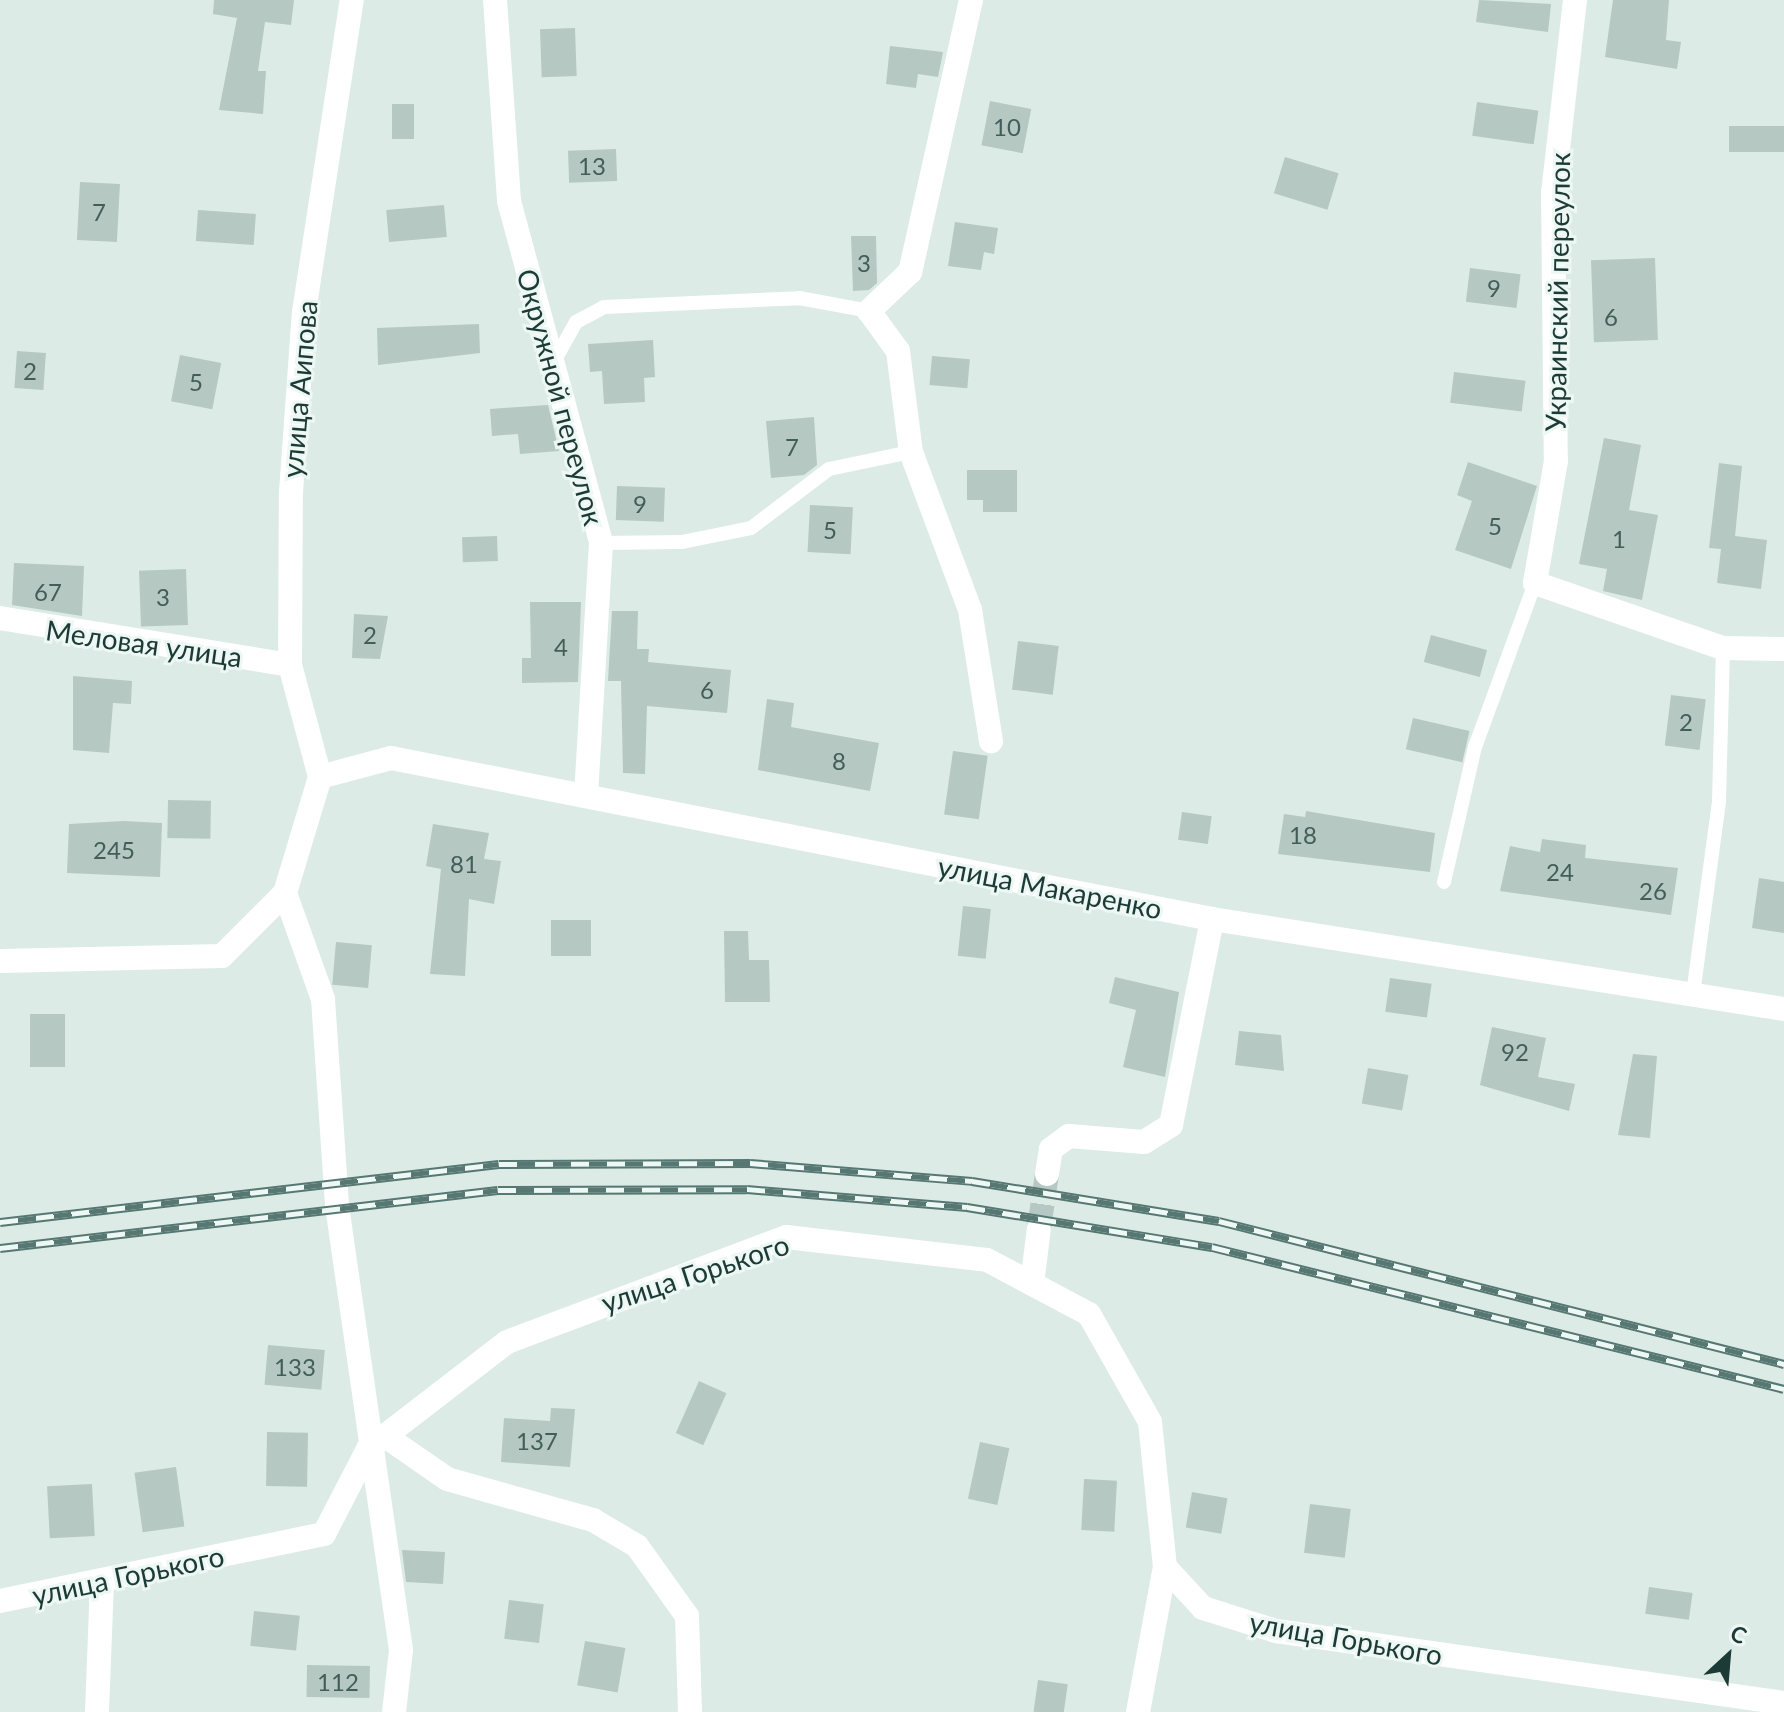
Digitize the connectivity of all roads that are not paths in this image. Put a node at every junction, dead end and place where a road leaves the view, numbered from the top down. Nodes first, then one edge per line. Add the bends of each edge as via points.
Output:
1 (352, 0) edge
2 (495, 0) edge
3 (971, 0) edge
4 (1575, 0) edge
5 (869, 311) junction
6 (550, 370) junction
7 (911, 452) junction
8 (601, 543) junction
9 (1535, 583) junction
10 (0, 618) edge
11 (1723, 648) junction
12 (1784, 649) edge
13 (290, 665) junction
14 (991, 741) dead end
15 (320, 777) junction
16 (586, 795) junction
17 (1444, 882) dead end
18 (285, 893) junction
19 (1212, 919) junction
20 (0, 961) edge
21 (1693, 994) junction
22 (1784, 1009) edge
23 (1047, 1174) tunnel mouth
24 (1039, 1228) tunnel mouth
25 (1032, 1284) junction
26 (377, 1442) junction
27 (1165, 1567) junction
28 (102, 1580) junction
29 (0, 1601) edge
30 (1784, 1703) edge
31 (97, 1712) edge
32 (394, 1712) edge
33 (690, 1712) edge
34 (1138, 1712) edge

1 - 13 street, улица Аипова via 304,312 291,492
2 - 6 street, Окружной переулок via 509,201
3 - 5 street via 910,272
4 - 9 street, Украинский переулок via 1553,192 1556,461
5 - 6 lane via 799,298 604,307 576,322
5 - 7 street via 898,351
6 - 8 street, Окружной переулок
7 - 8 lane via 829,469 751,528 682,542
7 - 14 street via 970,610
8 - 16 street, Окружной переулок
9 - 11 street
9 - 17 lane via 1475,747
10 - 13 street, Меловая улица
11 - 12 street
11 - 21 lane via 1719,801
13 - 15 street, улица Аипова
15 - 16 street, улица Макаренко via 391,758
15 - 18 street
16 - 19 street, улица Макаренко
18 - 20 street via 222,956
18 - 26 street via 323,999 337,1206
19 - 21 street, улица Макаренко
19 - 23 street via 1171,1125 1144,1142 1069,1136 1051,1149
21 - 22 street, улица Макаренко
24 - 25 street
25 - 26 street, улица Горького via 987,1260 786,1237 507,1342
25 - 27 street, улица Горького via 1089,1314 1150,1422
26 - 28 street, улица Горького via 324,1534
26 - 32 street via 401,1650
26 - 33 street via 447,1479 593,1520 637,1546 687,1616
27 - 30 street, улица Горького via 1203,1608 1276,1631
27 - 34 street
28 - 29 street, улица Горького
28 - 31 street

